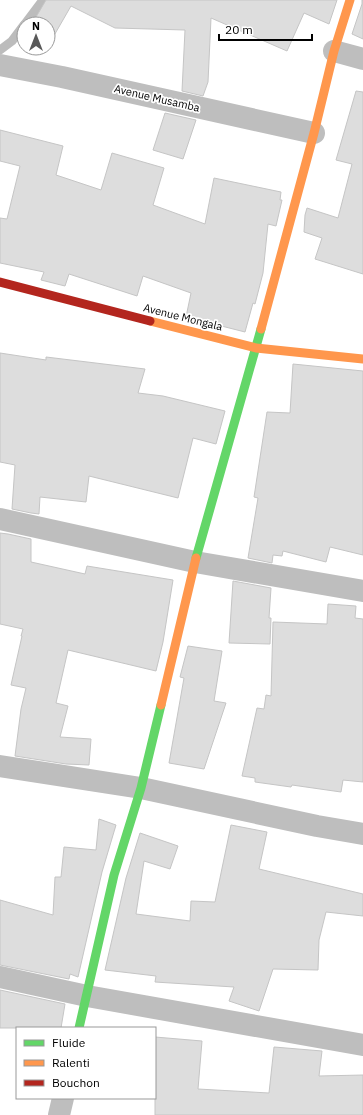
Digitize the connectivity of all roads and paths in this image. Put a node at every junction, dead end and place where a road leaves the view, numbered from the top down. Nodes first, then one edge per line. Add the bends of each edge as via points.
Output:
1 (350, 0) edge
2 (334, 51) junction
3 (363, 59) edge
4 (0, 65) edge
5 (314, 133) junction
6 (0, 282) edge
7 (256, 348) junction
8 (363, 359) edge
9 (0, 519) edge
10 (195, 562) junction
11 (363, 591) edge
12 (0, 766) edge
13 (141, 788) junction
14 (363, 834) edge
15 (0, 977) edge
16 (87, 996) junction
17 (79, 1027) edge
18 (363, 1045) edge
19 (63, 1099) edge
20 (59, 1115) edge

1 - 2 street
2 - 3 street
2 - 5 street
4 - 5 street, Avenue Musamba
5 - 7 street
6 - 7 street, Avenue Mongala
7 - 8 street, Avenue Mongala
7 - 10 street
9 - 10 street
10 - 11 street
10 - 13 street
12 - 13 street
13 - 14 street
13 - 16 street via 114,875
15 - 16 street
16 - 17 street
16 - 18 street
19 - 20 street

